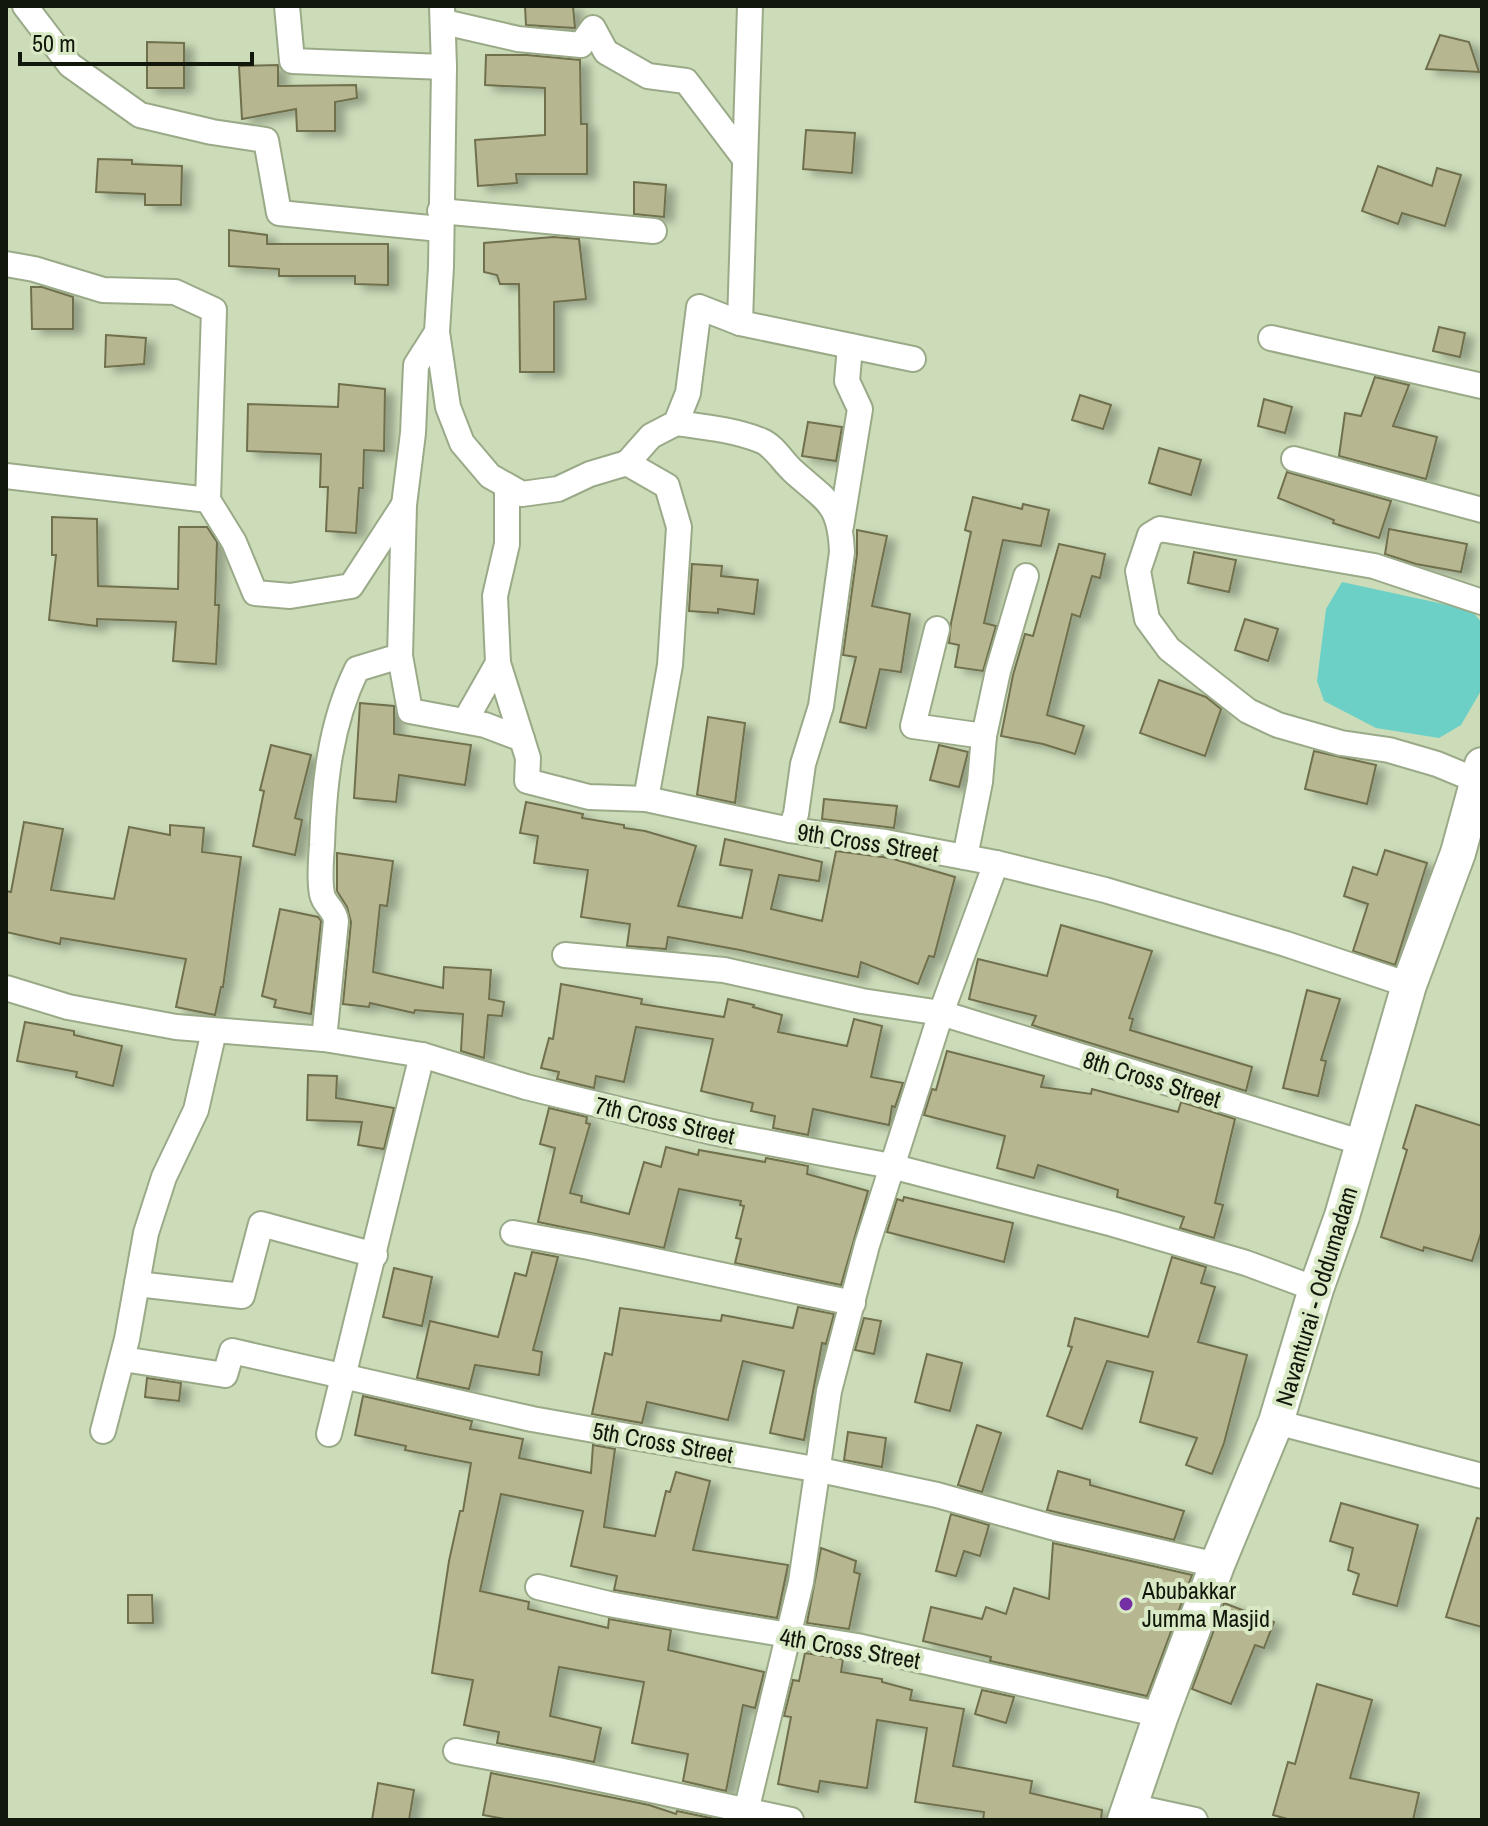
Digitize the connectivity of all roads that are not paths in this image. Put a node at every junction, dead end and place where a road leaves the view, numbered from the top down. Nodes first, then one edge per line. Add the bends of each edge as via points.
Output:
1 (25, 6) edge
2 (287, 6) edge
3 (750, 6) edge
4 (443, 14) edge
5 (444, 67) junction
6 (745, 159) junction
7 (440, 220) junction
8 (654, 231) dead end
9 (6, 264) edge
10 (740, 323) junction
11 (437, 332) junction
12 (1271, 338) dead end
13 (850, 346) junction
14 (913, 359) dead end
15 (1482, 386) edge
16 (676, 423) junction
17 (1294, 459) dead end
18 (627, 463) junction
19 (6, 476) edge
20 (507, 486) junction
21 (208, 500) junction
22 (404, 505) junction
23 (1482, 510) edge
24 (841, 526) junction
25 (1026, 576) dead end
26 (1482, 602) edge
27 (937, 629) dead end
28 (400, 656) junction
29 (498, 663) junction
30 (465, 721) junction
31 (984, 736) junction
32 (522, 739) junction
33 (1480, 773) edge
34 (646, 799) junction
35 (790, 830) junction
36 (965, 857) junction
37 (996, 863) junction
38 (565, 955) dead end
39 (1409, 985) junction
40 (6, 988) edge
41 (941, 1013) junction
42 (214, 1031) junction
43 (324, 1039) junction
44 (422, 1055) junction
45 (1363, 1143) junction
46 (891, 1166) junction
47 (513, 1233) dead end
48 (375, 1255) junction
49 (137, 1284) junction
50 (1316, 1289) junction
51 (853, 1303) junction
52 (123, 1359) junction
53 (344, 1377) junction
54 (1276, 1422) junction
55 (103, 1431) dead end
56 (329, 1434) dead end
57 (820, 1470) junction
58 (1482, 1476) edge
59 (1217, 1565) junction
60 (538, 1587) dead end
61 (789, 1637) junction
62 (1161, 1715) junction
63 (456, 1751) dead end
64 (1128, 1813) edge
65 (745, 1815) edge
66 (791, 1820) edge
67 (1195, 1820) edge

1 - 7 street via 70,65 140,115 266,140 279,213
2 - 5 street via 292,61
3 - 6 street
4 - 5 street
4 - 6 street via 518,39 581,45 593,28 606,52 648,76 686,81
5 - 7 street
6 - 10 street
7 - 8 street
7 - 11 street
9 - 21 street via 103,290 175,292 214,310
10 - 13 street
10 - 16 street via 699,307 688,393
11 - 20 street via 448,407 462,443 490,476
11 - 22 street via 416,365
12 - 15 street
13 - 14 street
13 - 24 street via 847,381 860,409
16 - 18 street via 651,436
16 - 24 street via 766,442 826,498
17 - 23 street
18 - 20 street via 558,489 522,494
18 - 34 street via 667,486 679,527 670,665
19 - 21 street
20 - 29 street via 507,544 495,596
21 - 22 street via 234,542 255,593 290,596 351,586
22 - 28 street
24 - 35 street via 821,706
25 - 31 street
26 - 33 street via 1374,566 1160,529 1150,535 1138,571 1147,619 1169,649 1248,711 1341,743
27 - 31 street via 913,726
28 - 30 street via 410,711
28 - 43 street via 357,669 331,740 322,898 336,921
29 - 30 street
29 - 32 street
30 - 32 street
31 - 36 street
32 - 34 street, 9th Cross Street via 527,781 589,797
33 - 39 main road, Navanturai - Oddumadam via 1458,853
34 - 35 street, 9th Cross Street
35 - 36 street, 9th Cross Street
36 - 37 street, 9th Cross Street
37 - 39 street, 9th Cross Street via 1105,890
37 - 41 street
38 - 41 street, 8th Cross Street via 724,970
39 - 45 main road, Navanturai - Oddumadam
40 - 42 street, 7th Cross Street via 68,1007
41 - 45 street, 8th Cross Street
41 - 46 street
42 - 43 street, 7th Cross Street
42 - 49 street via 196,1110 164,1177 146,1233
43 - 44 street, 7th Cross Street
44 - 46 street, 7th Cross Street via 526,1087 712,1132
44 - 48 street
45 - 50 main road, Navanturai - Oddumadam
46 - 50 street, 7th Cross Street via 1113,1224
46 - 51 street
47 - 51 street
48 - 49 street via 261,1224 242,1296
48 - 53 street
49 - 52 street
50 - 54 main road, Navanturai - Oddumadam
51 - 57 street via 829,1391
52 - 53 street, 5th Cross Street via 225,1375 232,1351
52 - 55 street
53 - 56 street
53 - 57 street, 5th Cross Street via 532,1419
54 - 58 street
54 - 59 main road, Navanturai - Oddumadam
57 - 59 street, 5th Cross Street
57 - 61 street
59 - 62 main road, Navanturai - Oddumadam
60 - 61 street, 4th Cross Street
61 - 62 street, 4th Cross Street via 857,1646
61 - 65 street
62 - 64 main road, Navanturai - Oddumadam
63 - 65 street
64 - 67 street
65 - 66 street

